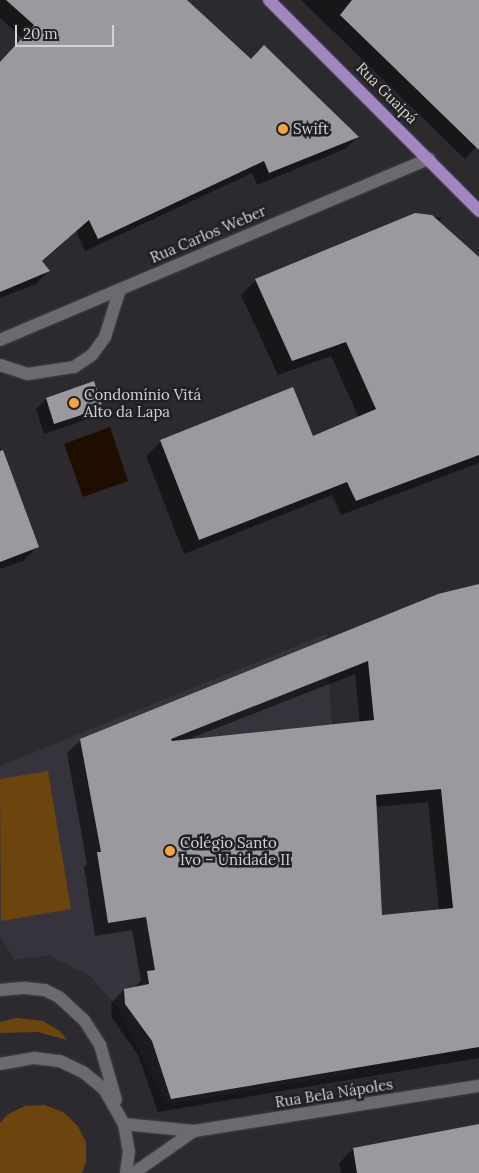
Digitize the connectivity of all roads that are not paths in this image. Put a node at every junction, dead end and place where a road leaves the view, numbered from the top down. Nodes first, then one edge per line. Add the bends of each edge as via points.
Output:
1 (269, 0) edge
2 (429, 159) junction
3 (479, 211) edge
4 (120, 289) junction
5 (0, 340) edge
6 (0, 365) edge
7 (0, 990) edge
8 (0, 1064) edge
9 (479, 1086) edge
10 (118, 1110) junction
11 (124, 1124) junction
12 (194, 1131) junction
13 (126, 1173) edge
14 (134, 1173) edge

1 - 2 main road, Rua Guaipá
2 - 3 main road, Rua Guaipá
2 - 4 street, Rua Carlos Weber
4 - 5 street, Rua Carlos Weber
4 - 6 street via 105,337 92,355 74,367 28,374
7 - 10 street via 45,990 84,1020 100,1045
8 - 10 street via 34,1058 60,1061 84,1072 104,1089
9 - 12 street, Rua Bela Nápoles
10 - 11 street
11 - 12 street
11 - 13 street via 129,1151
12 - 14 street

